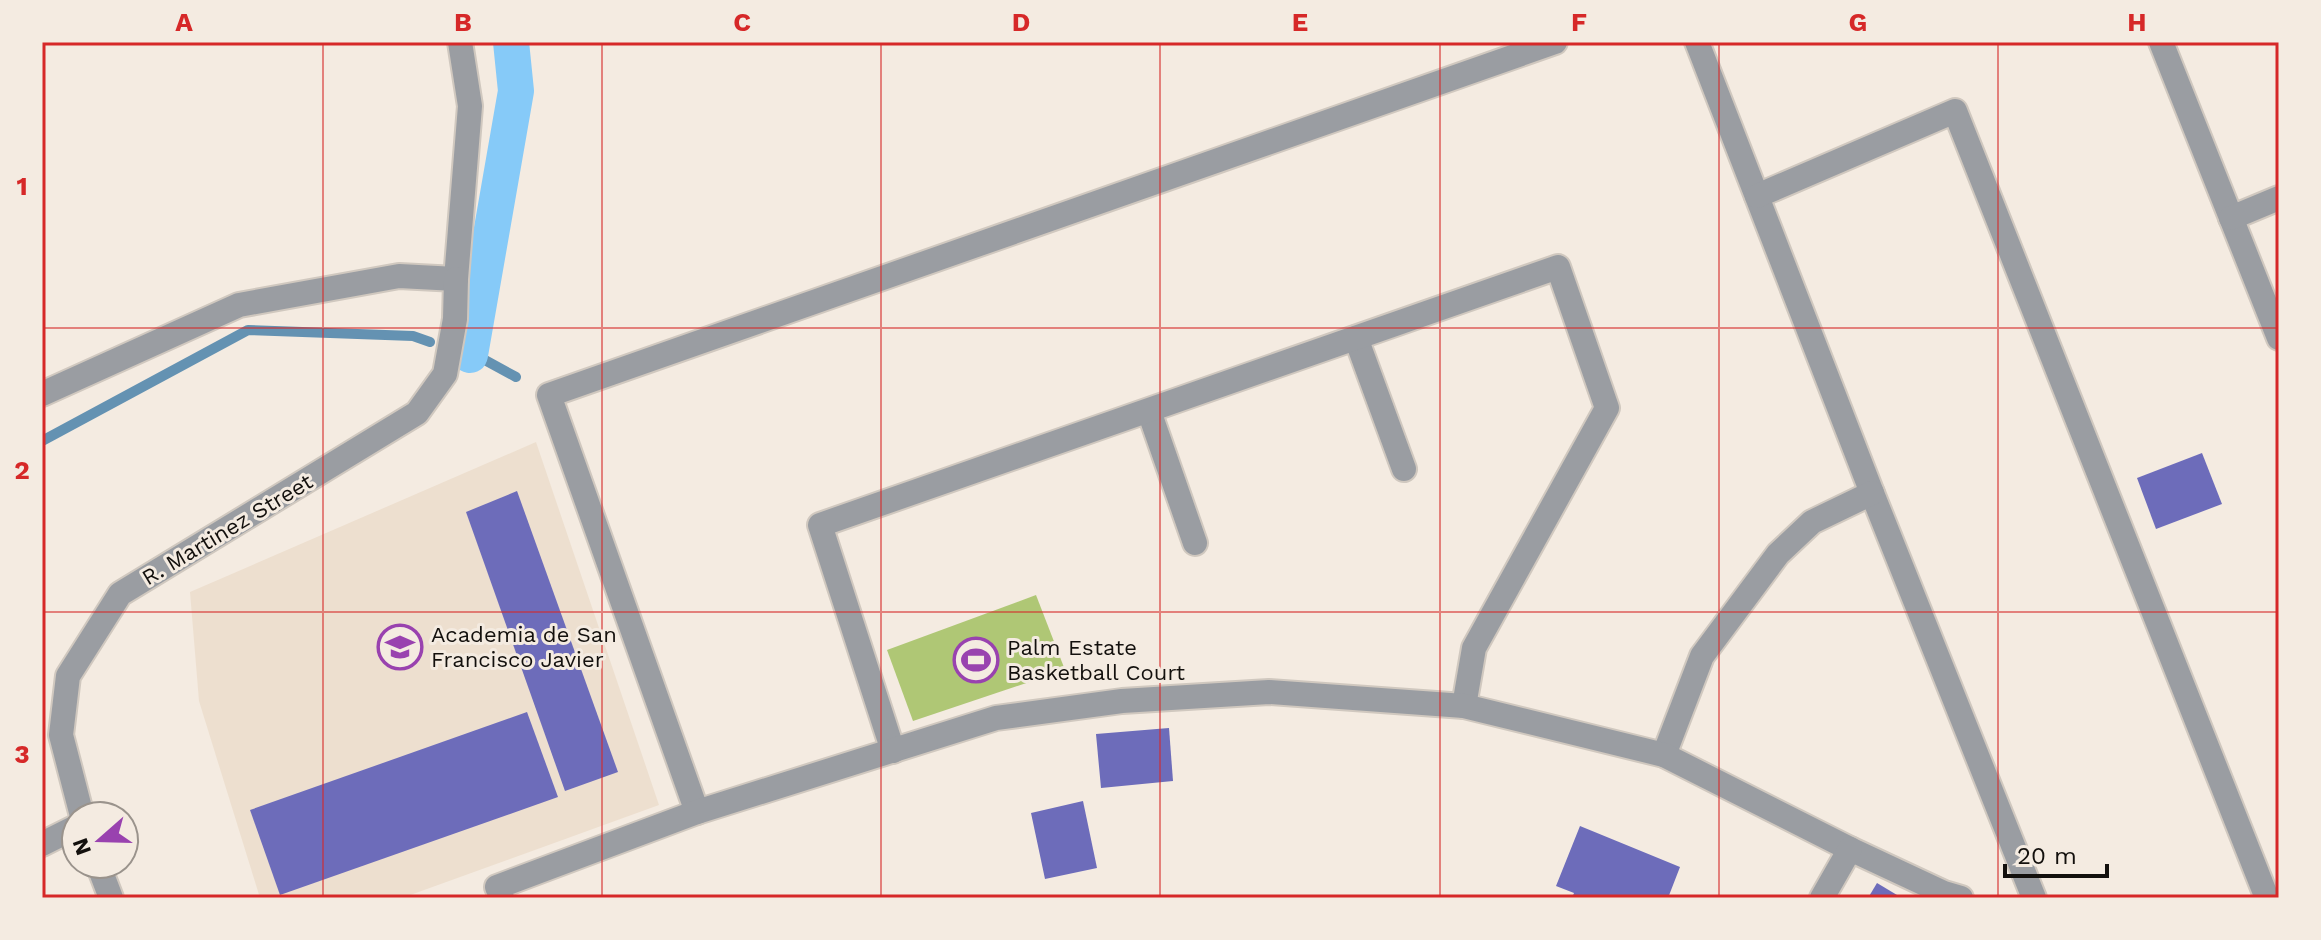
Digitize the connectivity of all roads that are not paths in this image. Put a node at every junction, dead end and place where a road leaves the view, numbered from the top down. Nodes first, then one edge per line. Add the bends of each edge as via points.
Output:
1 (460, 42) edge
2 (1555, 42) edge
3 (1697, 42) edge
4 (2161, 42) edge
5 (1757, 196) junction
6 (2279, 198) edge
7 (2231, 218) junction
8 (456, 279) junction
9 (1356, 338) junction
10 (2279, 338) edge
11 (42, 394) edge
12 (1149, 411) junction
13 (1404, 469) dead end
14 (1872, 493) junction
15 (1195, 543) dead end
16 (1464, 706) junction
17 (893, 751) junction
18 (1664, 755) junction
19 (78, 800) edge
20 (697, 812) junction
21 (60, 835) edge
22 (42, 844) edge
23 (1850, 849) junction
24 (502, 898) edge
25 (1822, 898) edge
26 (1961, 898) edge
27 (2034, 898) edge
28 (2267, 898) edge

1 - 8 street, R. Martinez Street via 470,106
2 - 20 street via 549,395
3 - 5 street
4 - 7 street
5 - 14 street
5 - 28 street via 1955,111
6 - 7 street
7 - 10 street
8 - 11 street via 399,276 239,305
8 - 19 street, R. Martinez Street via 445,374 417,413 120,594 68,676 61,735
9 - 12 street
9 - 13 street
9 - 16 street via 1558,267 1607,408 1474,648
12 - 15 street
12 - 17 street via 820,525
14 - 18 street via 1812,522 1778,554 1702,656
14 - 27 street
16 - 17 street via 1269,692 1122,701 996,718
16 - 18 street
17 - 20 street
18 - 23 street
20 - 24 street via 497,887
21 - 22 street
23 - 25 street
23 - 26 street

